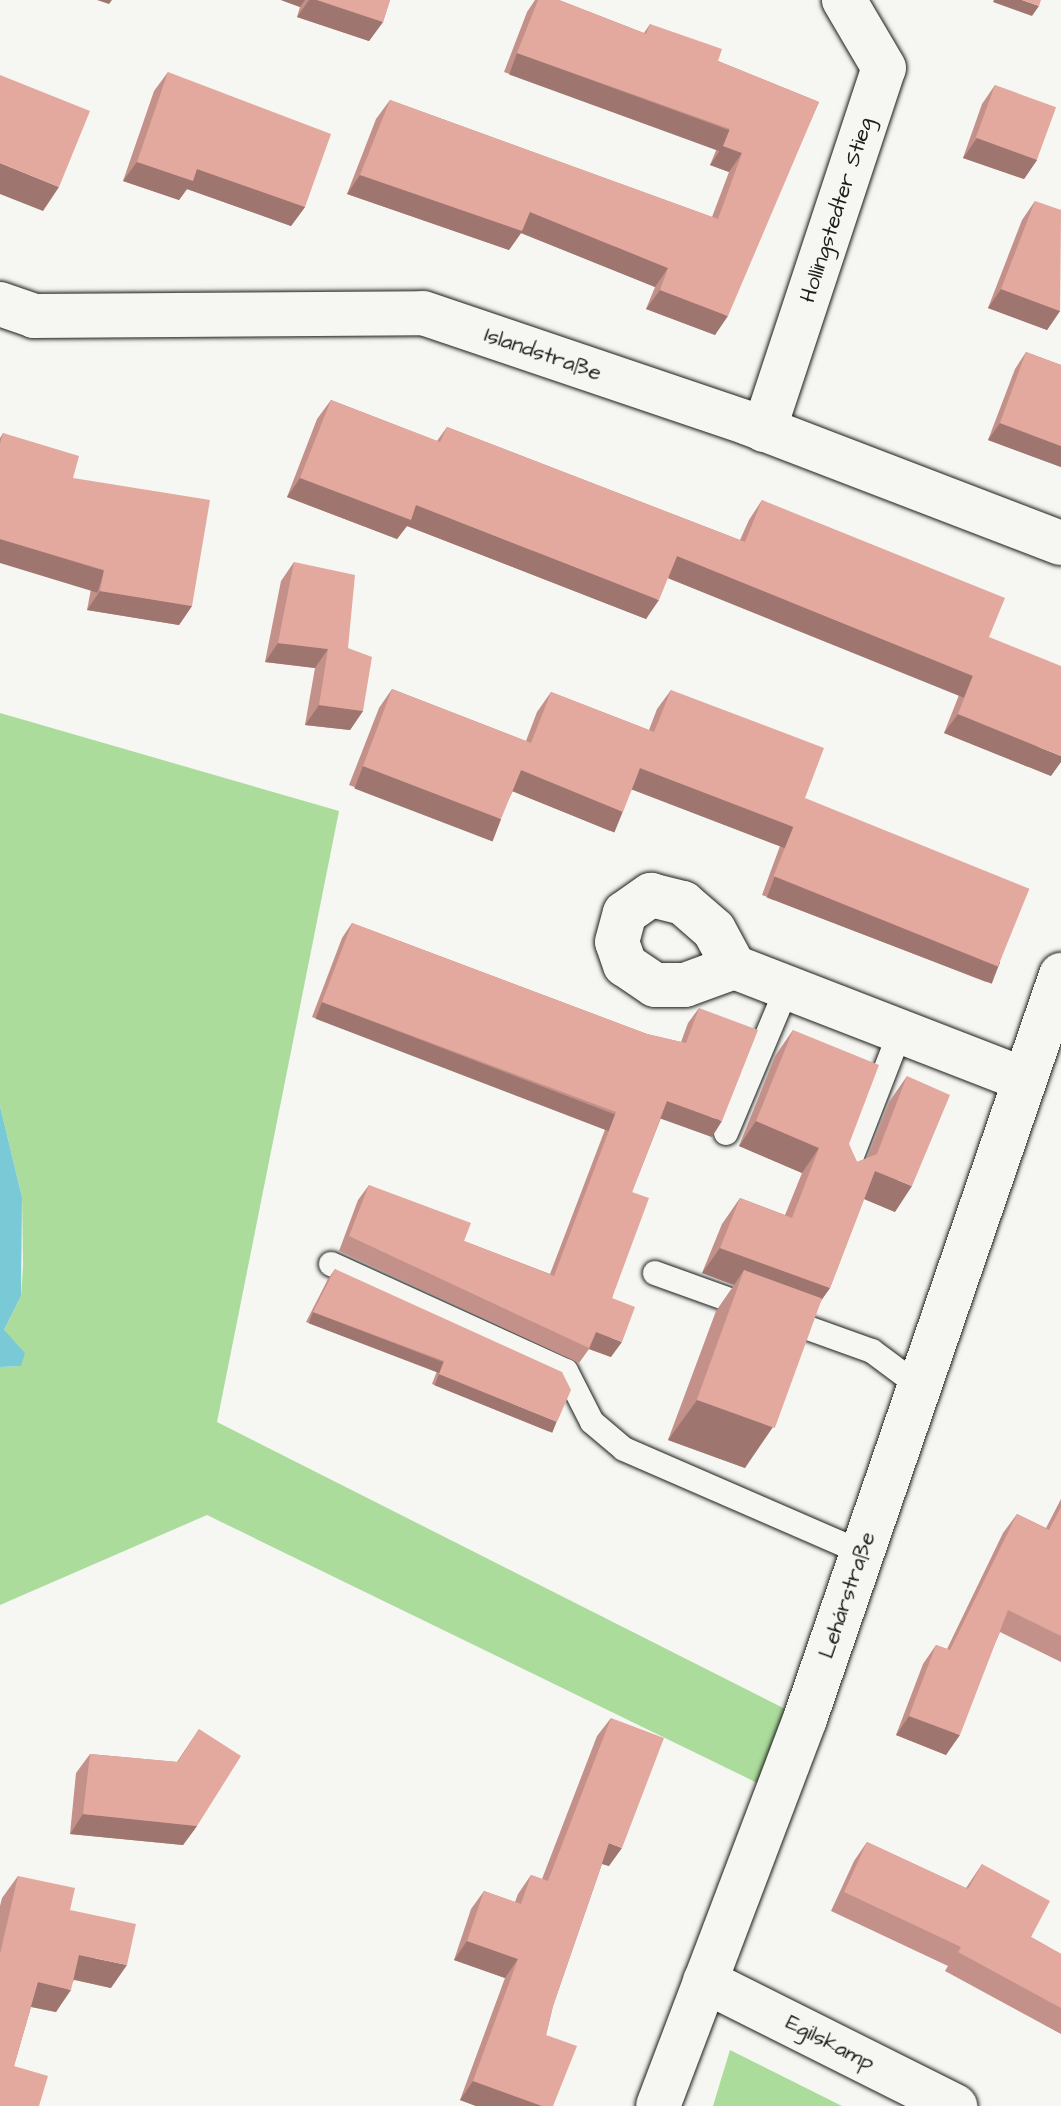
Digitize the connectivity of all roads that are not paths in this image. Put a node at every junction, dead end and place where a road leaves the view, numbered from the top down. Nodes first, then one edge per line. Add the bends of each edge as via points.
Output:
1 (844, 0) edge
2 (0, 304) edge
3 (764, 430) junction
4 (1061, 543) edge
5 (734, 967) dead end
6 (1061, 975) edge
7 (787, 988) junction
8 (1053, 1022) edge
9 (900, 1032) junction
10 (1023, 1079) junction
11 (726, 1133) edge
12 (845, 1174) edge
13 (331, 1264) dead end
14 (655, 1273) dead end
15 (919, 1386) junction
16 (861, 1552) junction
17 (705, 1981) junction
18 (658, 2106) edge
19 (955, 2106) edge

1 - 3 street, Hollingstedter Stieg via 852,3 884,68
2 - 3 street, Islandstraße via 34,316 423,313
3 - 4 street, Islandstraße
5 - 7 street
6 - 8 street, Lehárstraße
7 - 9 street
7 - 11 lane
8 - 10 street, Lehárstraße
9 - 10 street
9 - 12 lane
10 - 15 street, Lehárstraße
13 - 16 lane via 566,1371 592,1422 624,1449
14 - 15 lane via 872,1351
15 - 16 street, Lehárstraße
16 - 17 street, Lehárstraße
17 - 18 street, Lehárstraße
17 - 19 street, Egilskamp

